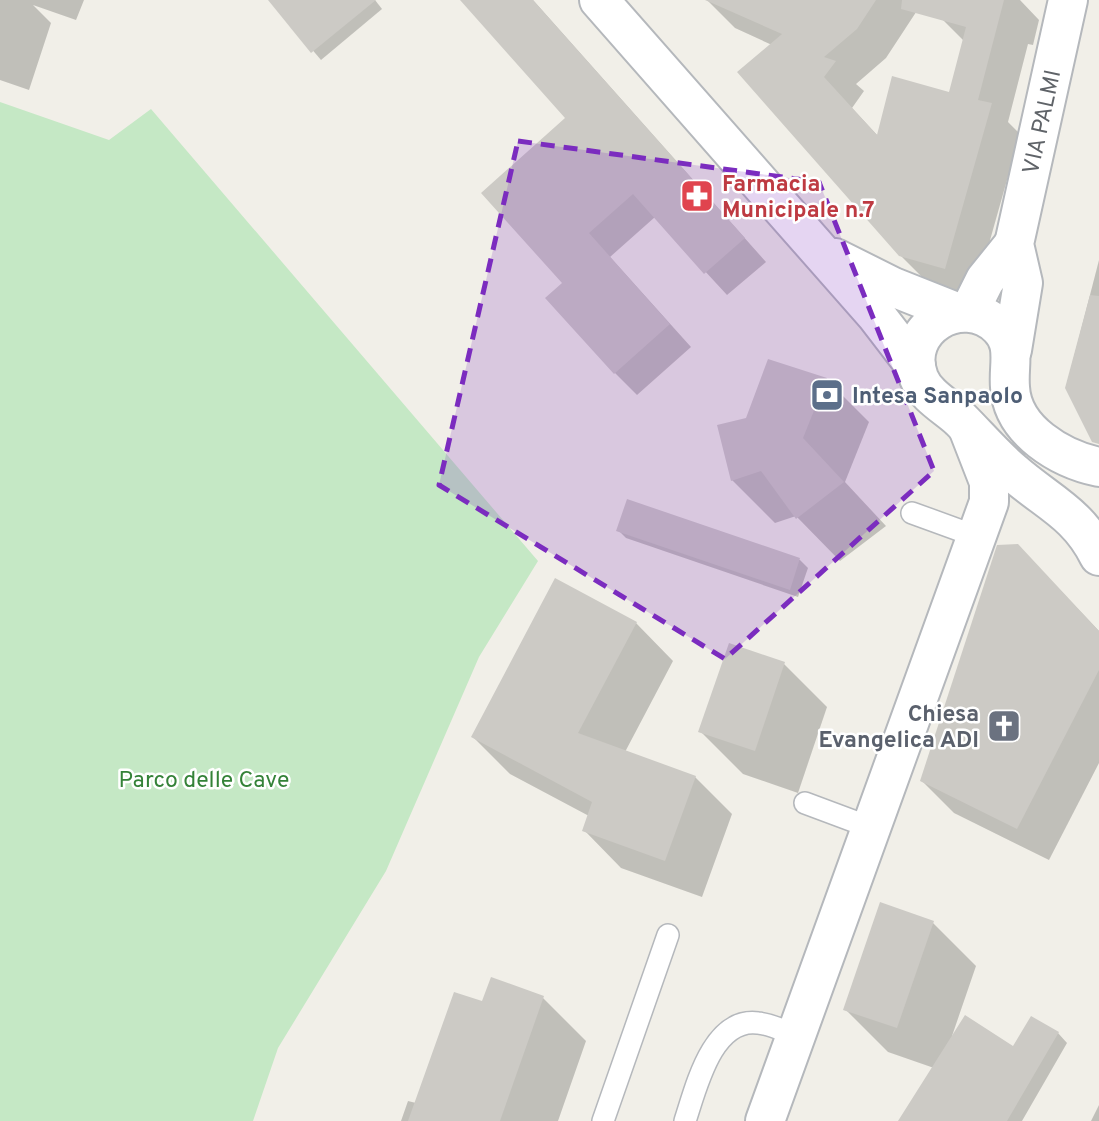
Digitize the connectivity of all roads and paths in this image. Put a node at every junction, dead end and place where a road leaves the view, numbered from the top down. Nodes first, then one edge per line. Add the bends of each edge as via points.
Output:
1 (599, 0) edge
2 (1068, 0) edge
3 (1014, 244) junction
4 (818, 249) junction
5 (963, 312) junction
6 (1011, 362) junction
7 (916, 367) junction
8 (935, 399) junction
9 (968, 428) junction
10 (1099, 467) edge
11 (1049, 499) junction
12 (1099, 509) edge
13 (912, 513) dead end
14 (984, 519) junction
15 (1098, 554) edge
16 (805, 803) dead end
17 (872, 828) junction
18 (668, 934) dead end
19 (796, 1035) junction
20 (603, 1121) edge
21 (685, 1121) edge
22 (765, 1121) edge

1 - 4 street
2 - 3 street, VIA PALMI
3 - 5 street, VIA PALMI
3 - 6 street, VIA PALMI via 1023,283
4 - 5 street via 893,287
4 - 7 street
5 - 6 street via 992,321 1002,330
5 - 7 street via 944,315 925,331
6 - 8 street via 999,393 979,406 957,408
6 - 10 street via 1011,397 1029,429 1064,456
7 - 8 street
8 - 9 street
9 - 11 street via 1011,471
9 - 14 street via 989,482
11 - 14 street via 1007,495
11 - 15 street via 1077,521
12 - 15 street via 1094,524
13 - 14 lane
14 - 17 street
16 - 17 lane
17 - 19 street
18 - 20 lane
19 - 21 lane via 757,1022 732,1029 715,1043
19 - 22 street

